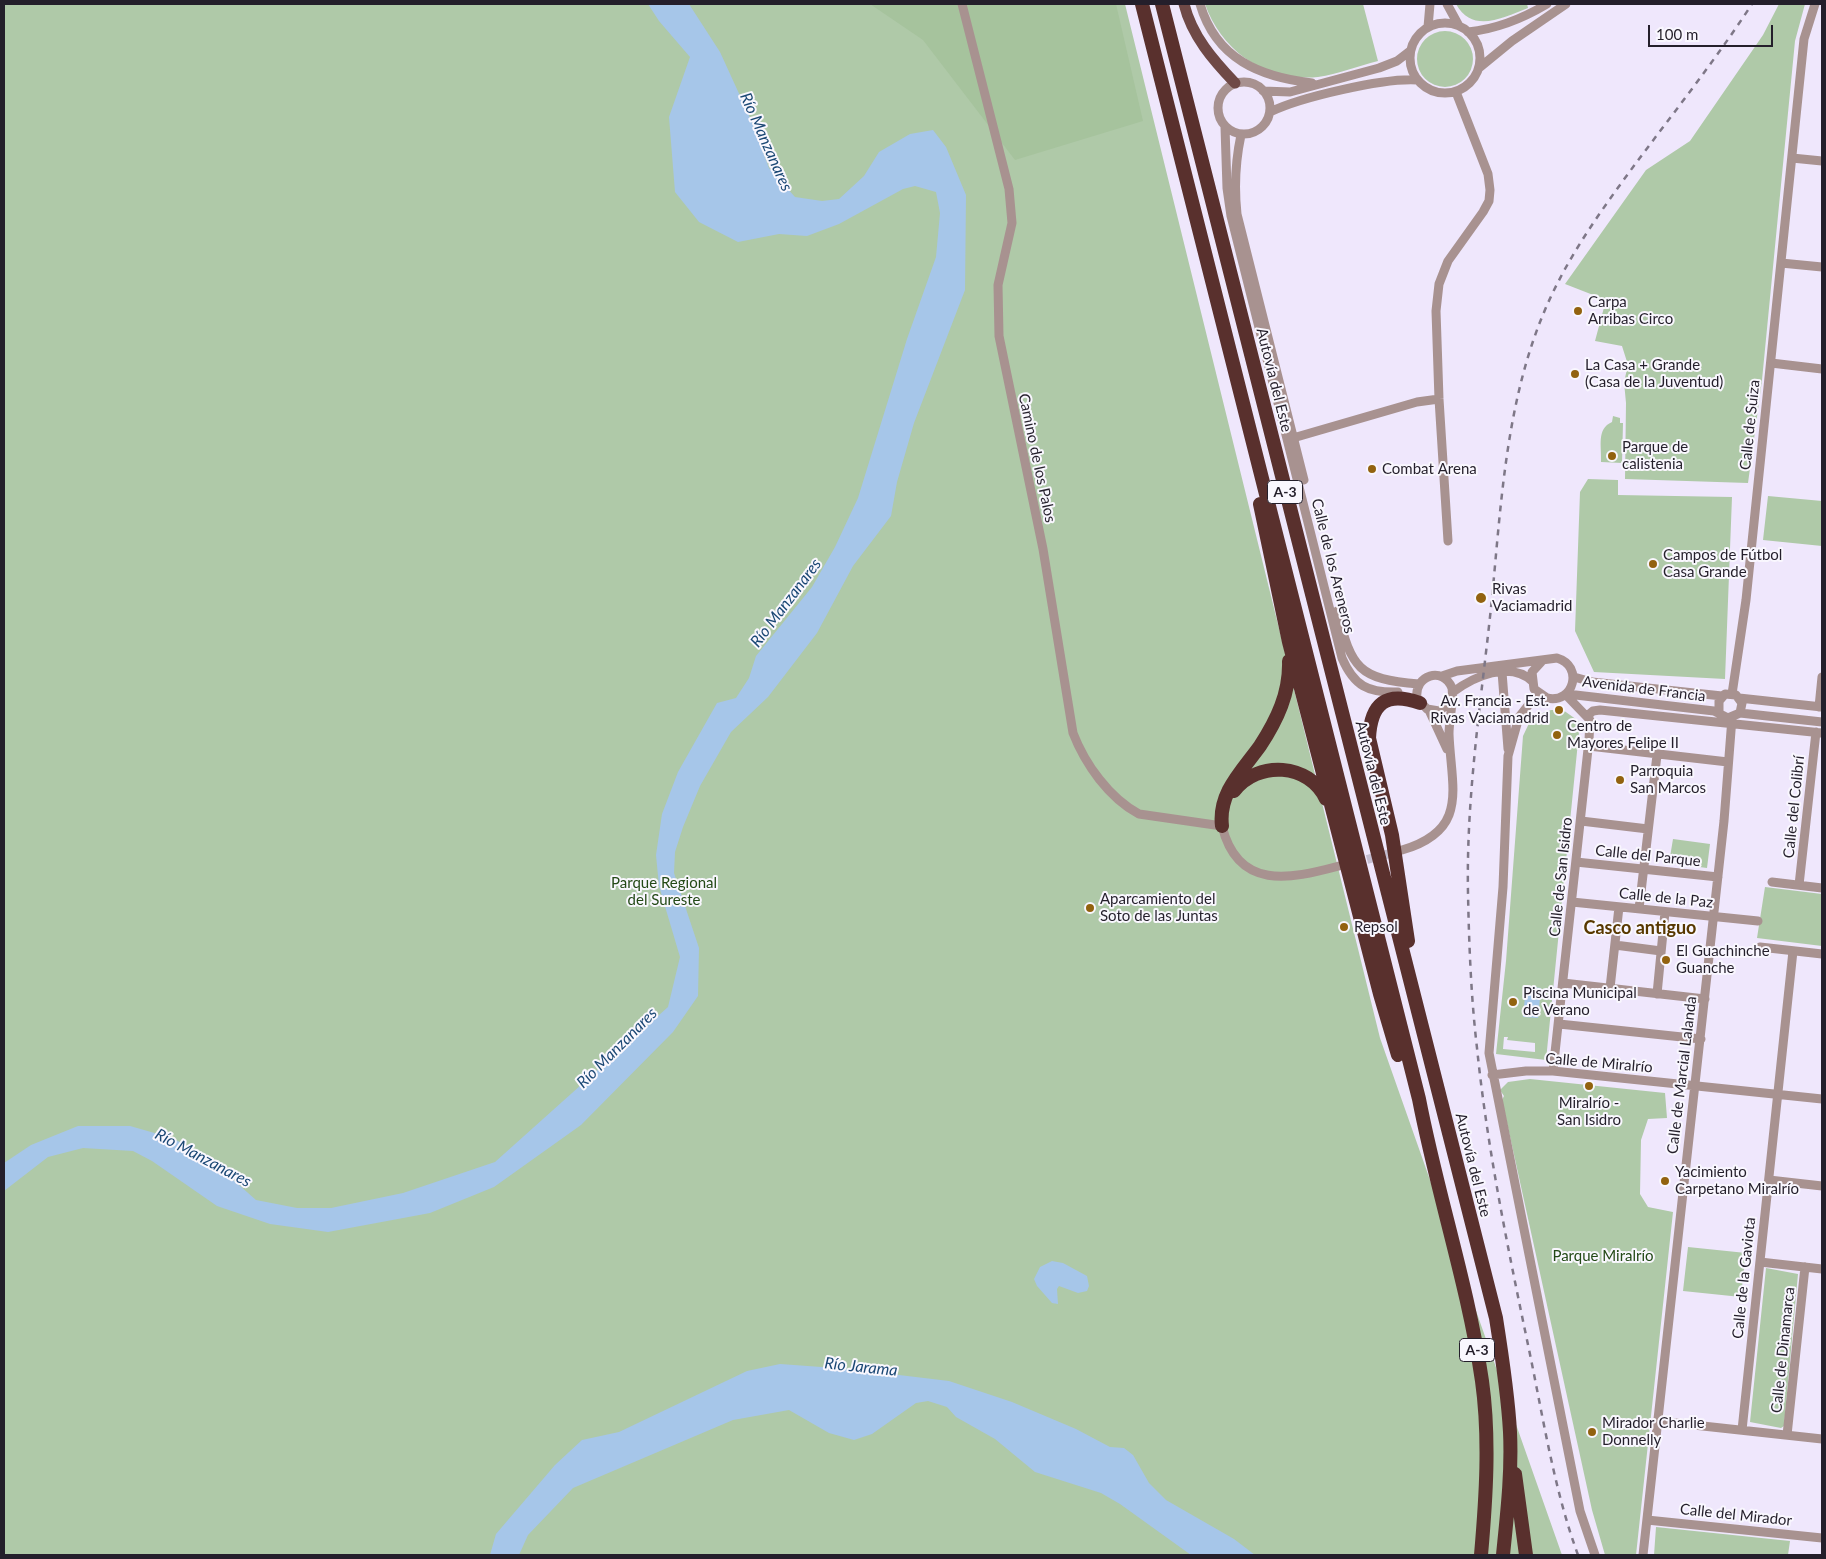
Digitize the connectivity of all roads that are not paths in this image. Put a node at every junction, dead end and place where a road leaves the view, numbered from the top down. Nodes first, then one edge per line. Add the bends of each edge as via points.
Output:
1 (962, 4) edge
2 (1142, 4) edge
3 (1162, 4) edge
4 (1184, 4) edge
5 (1200, 4) edge
6 (1430, 4) edge
7 (1447, 4) edge
8 (1547, 4) edge
9 (1566, 4) edge
10 (1815, 4) edge
11 (1428, 27) junction
12 (1464, 29) junction
13 (1410, 51) junction
14 (1479, 68) junction
15 (1417, 80) junction
16 (1235, 83) junction
17 (1318, 83) junction
18 (1263, 91) junction
19 (1456, 92) junction
20 (1270, 112) junction
21 (1225, 127) junction
22 (1241, 135) junction
23 (1792, 158) junction
24 (1822, 161) edge
25 (1782, 263) junction
26 (1822, 267) edge
27 (1771, 363) junction
28 (1822, 369) edge
29 (1439, 399) junction
30 (1294, 438) junction
31 (1256, 458) junction
32 (1448, 541) dead end
33 (1289, 642) junction
34 (1543, 660) junction
35 (1502, 672) junction
36 (1442, 676) junction
37 (1574, 677) junction
38 (1822, 677) edge
39 (1532, 681) junction
40 (1419, 684) junction
41 (1453, 692) junction
42 (1538, 694) junction
43 (1566, 694) junction
44 (1722, 696) junction
45 (1736, 696) junction
46 (1451, 702) junction
47 (1422, 703) junction
48 (1821, 707) edge
49 (1719, 712) junction
50 (1587, 716) junction
51 (1735, 718) junction
52 (1822, 722) edge
53 (1819, 732) edge
54 (1589, 746) junction
55 (1656, 755) junction
56 (1450, 756) junction
57 (1508, 756) junction
58 (1728, 762) junction
59 (1335, 820) junction
60 (1580, 821) junction
61 (1222, 826) junction
62 (1648, 829) junction
63 (1402, 850) tunnel mouth
64 (1576, 862) junction
65 (1339, 866) dead end
66 (1643, 870) junction
67 (1718, 877) junction
68 (1772, 882) dead end
69 (1799, 885) junction
70 (1822, 888) edge
71 (1572, 902) junction
72 (1619, 907) junction
73 (1639, 909) junction
74 (1665, 912) junction
75 (1714, 916) junction
76 (1758, 921) dead end
77 (1615, 945) junction
78 (1760, 947) dead end
79 (1661, 951) junction
80 (1793, 951) junction
81 (1822, 954) edge
82 (1410, 979) junction
83 (1563, 983) junction
84 (1610, 988) junction
85 (1656, 994) junction
86 (1705, 999) junction
87 (1559, 1024) junction
88 (1701, 1039) junction
89 (1553, 1071) junction
90 (1492, 1075) junction
91 (1694, 1086) junction
92 (1778, 1094) junction
93 (1822, 1099) edge
94 (1429, 1150) junction
95 (1769, 1180) junction
96 (1822, 1186) edge
97 (1760, 1262) junction
98 (1805, 1267) junction
99 (1822, 1269) edge
100 (1657, 1421) junction
101 (1742, 1430) junction
102 (1510, 1434) junction
103 (1787, 1435) junction
104 (1822, 1439) edge
105 (1647, 1520) junction
106 (1822, 1538) edge
107 (1481, 1555) edge
108 (1503, 1555) edge
109 (1526, 1555) edge
110 (1595, 1555) edge
111 (1643, 1555) edge

1 - 61 street, Camino de los Palos via 1009,189 1012,224 998,286 999,336 1047,569 1073,733 1092,768 1131,810 1139,814
2 - 31 highway, A-3
3 - 82 highway, Autovía del Este / A-3
4 - 16 main road via 1211,59
5 - 17 street via 1205,21 1234,58 1269,76
6 - 11 street
7 - 12 street
8 - 12 street via 1503,26
9 - 14 street
10 - 23 street, Calle de Suiza via 1804,39
11 - 12 street via 1438,24
11 - 13 street via 1416,37
12 - 14 street via 1476,42
13 - 15 street via 1409,62
13 - 17 street via 1383,67
14 - 19 street via 1470,82
15 - 19 street via 1439,93
15 - 20 street via 1384,81 1291,103
16 - 18 street via 1253,84
16 - 21 street via 1227,88 1218,102 1220,120
17 - 18 street via 1287,92
18 - 20 street via 1270,103
19 - 29 street via 1488,174 1490,190 1489,201 1448,261 1439,284 1436,311
20 - 22 street via 1263,126
21 - 22 street
21 - 47 street, Calle de los Areneros via 1231,216 1342,658 1349,674 1367,688 1383,693 1397,692
22 - 30 street, Calle de los Areneros via 1234,179 1237,214
23 - 24 street
23 - 25 street, Calle de Suiza
25 - 26 street
25 - 27 street, Calle de Suiza
27 - 28 street
27 - 45 street, Calle de Suiza
29 - 30 street via 1417,402
29 - 32 street
30 - 40 street, Calle de los Areneros via 1348,651 1368,674 1391,682
31 - 33 highway via 1254,479
31 - 94 highway, A-3 via 1419,1099
33 - 59 highway
33 - 61 highway via 1290,680 1280,713 1231,784 1220,814
34 - 36 street via 1457,671
34 - 37 street via 1552,657 1564,660
34 - 39 street via 1534,668
35 - 39 street via 1520,673
35 - 41 street via 1474,679
35 - 57 street
36 - 40 street via 1431,675
36 - 41 street
37 - 43 street
37 - 44 street, Avenida de Francia via 1592,682
38 - 48 street
39 - 42 street
40 - 47 street
41 - 46 street
42 - 43 street via 1550,699
42 - 57 street via 1519,717
43 - 49 street, Avenida de Francia
43 - 50 street
44 - 45 street, Avenida de Francia
44 - 49 street, Avenida de Francia via 1717,706
45 - 48 street, Avenida de Francia
45 - 51 street via 1742,703
46 - 47 street via 1441,710
46 - 56 street
47 - 56 street
47 - 82 highway via 1400,697 1386,700 1376,710 1369,738 1392,835 1411,960
49 - 51 street, Avenida de Francia via 1725,717
50 - 51 street via 1596,710
50 - 54 street, Calle de San Isidro via 1590,720
51 - 52 street, Avenida de Francia
51 - 53 street
51 - 58 street, Calle de Marcial Lalanda
53 - 69 street, Calle del Colibrí
54 - 55 street
54 - 60 street, Calle de San Isidro
55 - 58 street
55 - 62 street
56 - 63 street via 1454,791 1448,816 1441,829 1429,840
57 - 90 street via 1503,887 1489,1038
58 - 67 street, Calle de Marcial Lalanda
59 - 61 highway via 1325,796 1311,781 1290,770 1272,769 1257,773 1240,784 1230,797
59 - 94 highway via 1380,994 1421,1135
60 - 62 street
60 - 64 street, Calle de San Isidro
61 - 65 street via 1232,852 1243,864 1264,875 1286,878
62 - 66 street
64 - 66 street, Calle del Parque
64 - 71 street, Calle de San Isidro
66 - 67 street, Calle del Parque
66 - 73 street
67 - 75 street, Calle de Marcial Lalanda
68 - 69 street
69 - 70 street
71 - 72 street, Calle de la Paz
71 - 83 street, Calle de San Isidro
72 - 73 street, Calle de la Paz
72 - 77 street
73 - 74 street, Calle de la Paz
74 - 75 street, Calle de la Paz
74 - 79 street
75 - 76 street, Calle de la Paz
75 - 86 street, Calle de Marcial Lalanda
77 - 79 street
77 - 84 street
78 - 80 street
79 - 85 street
80 - 81 street
80 - 92 street, Calle de la Gaviota
82 - 102 highway, Autovía del Este / A-3 via 1496,1318
83 - 84 street
83 - 87 street, Calle de San Isidro
84 - 85 street
85 - 86 street
86 - 88 street, Calle de Marcial Lalanda
87 - 88 street
87 - 89 street, Calle de San Isidro
88 - 91 street, Calle de Marcial Lalanda
89 - 90 street, Calle de Miralrío
89 - 91 street, Calle de Miralrío
90 - 110 street via 1580,1511
91 - 92 street, Calle de Miralrío
91 - 100 street, Calle de Marcial Lalanda
92 - 93 street, Calle de Miralrío
92 - 95 street, Calle de la Gaviota
94 - 107 highway, A-3 via 1472,1322 1482,1382 1486,1436
95 - 96 street
95 - 97 street, Calle de la Gaviota
97 - 98 street
97 - 101 street, Calle de la Gaviota
98 - 99 street
98 - 103 street, Calle de Dinamarca
100 - 101 street
100 - 105 street, Calle de Marcial Lalanda
101 - 103 street
102 - 108 highway, Autovía del Este / A-3
102 - 109 highway
103 - 104 street
105 - 106 street, Calle del Mirador
105 - 111 street, Calle de Marcial Lalanda

